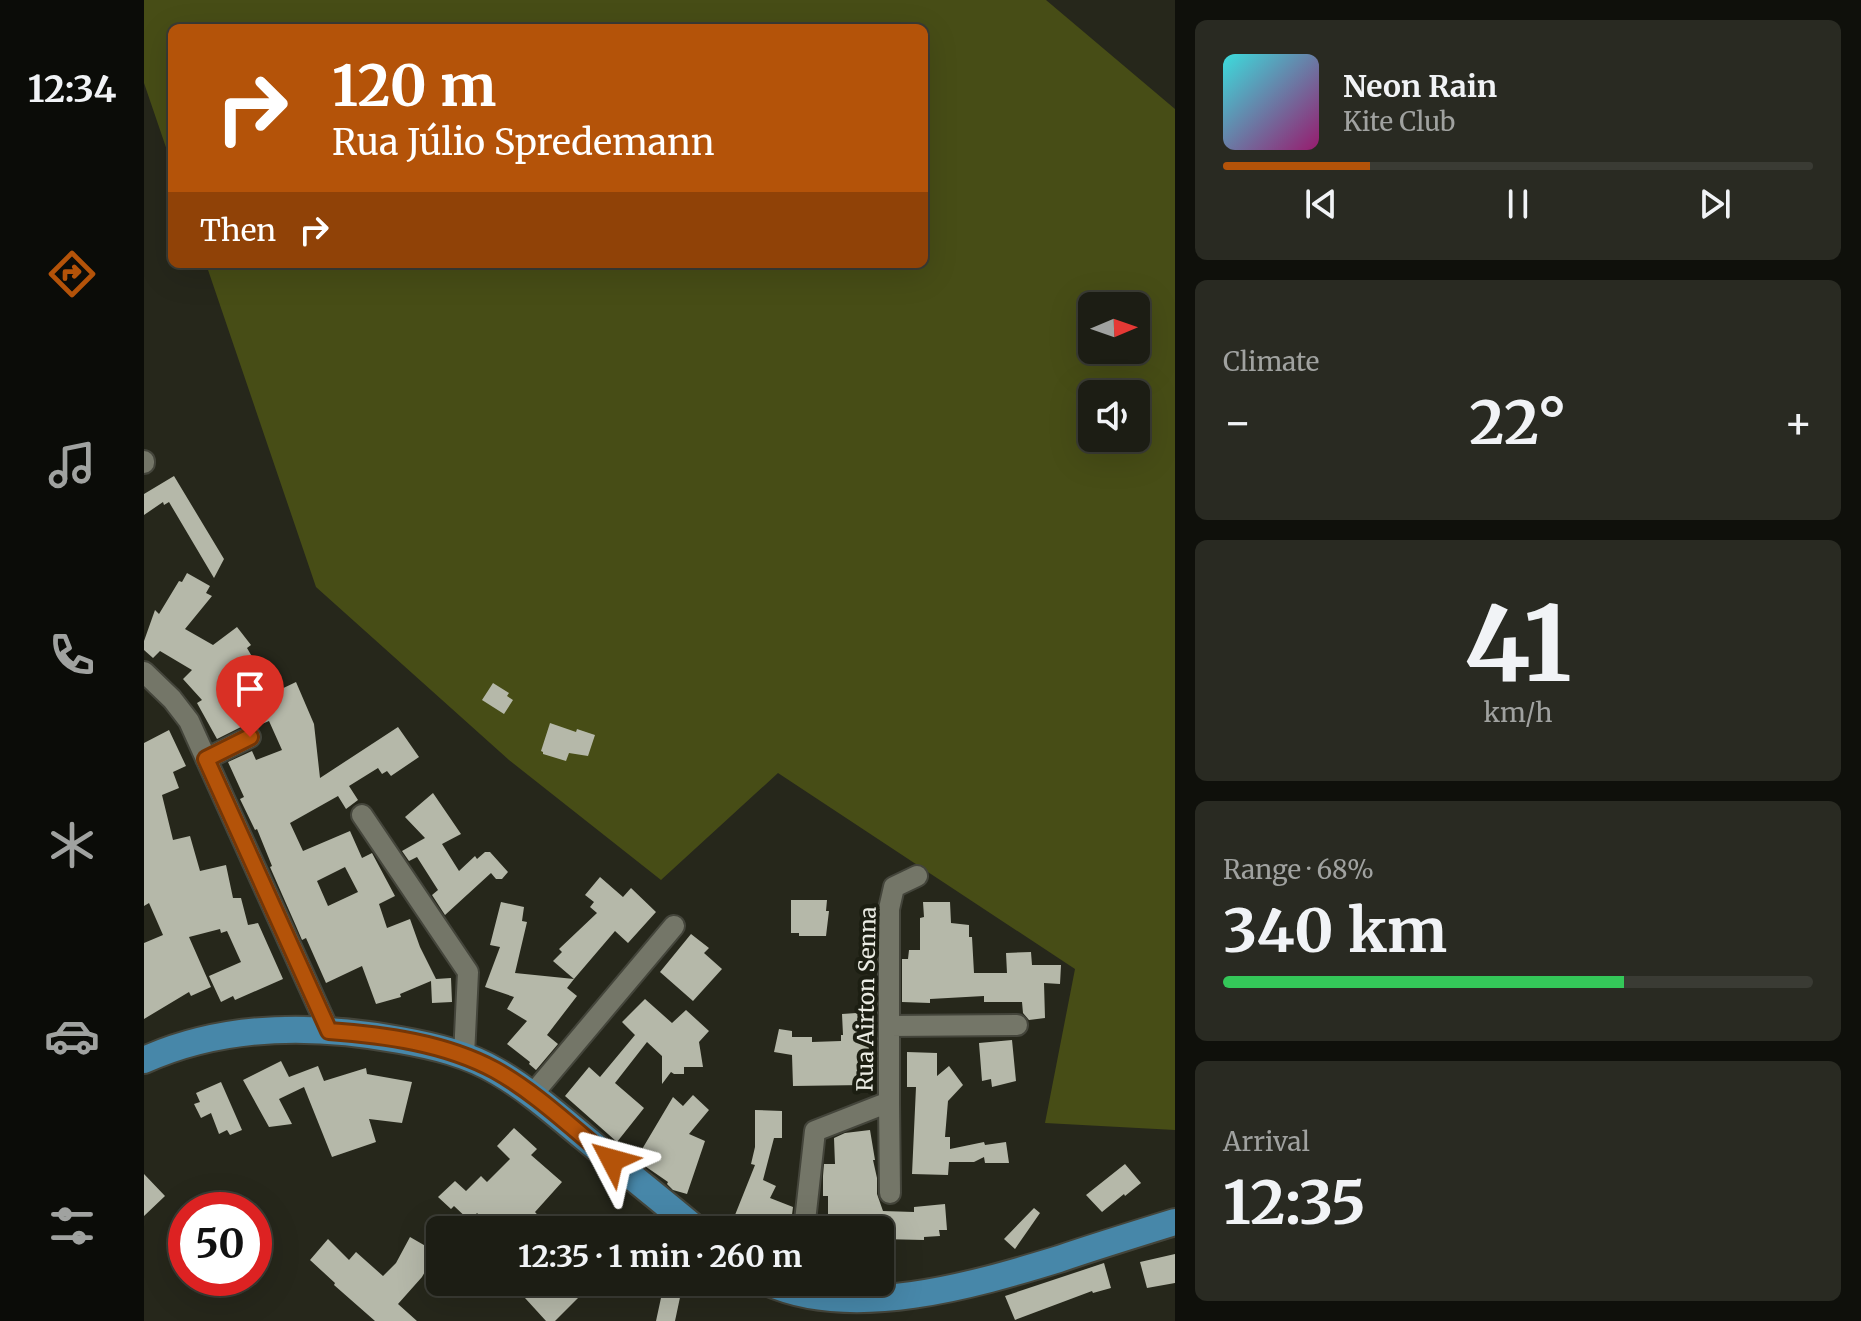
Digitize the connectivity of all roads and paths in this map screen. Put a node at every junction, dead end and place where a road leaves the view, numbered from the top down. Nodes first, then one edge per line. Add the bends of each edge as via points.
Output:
1 (144, 672) edge
2 (250, 737) dead end
3 (206, 759) junction
4 (362, 815) dead end
5 (917, 876) dead end
6 (674, 926) dead end
7 (1017, 1025) dead end
8 (889, 1026) junction
9 (329, 1031) junction
10 (464, 1056) junction
11 (145, 1058) edge
12 (532, 1095) junction
13 (889, 1102) junction
14 (890, 1193) dead end
15 (680, 1216) edge
16 (806, 1216) edge
17 (1175, 1222) edge
18 (830, 1296) edge

1 - 3 street via 189,721
2 - 3 street
3 - 9 street
4 - 10 street via 468,972
5 - 8 street, Rua Airton Senna via 894,887 889,909
6 - 12 street
7 - 8 street
8 - 13 street, Rua Airton Senna
9 - 10 main road via 396,1039
9 - 11 main road via 238,1033
10 - 12 main road
12 - 15 main road
13 - 14 street
13 - 16 street, Rua Airton Senna via 815,1131
17 - 18 main road via 940,1292 876,1299

